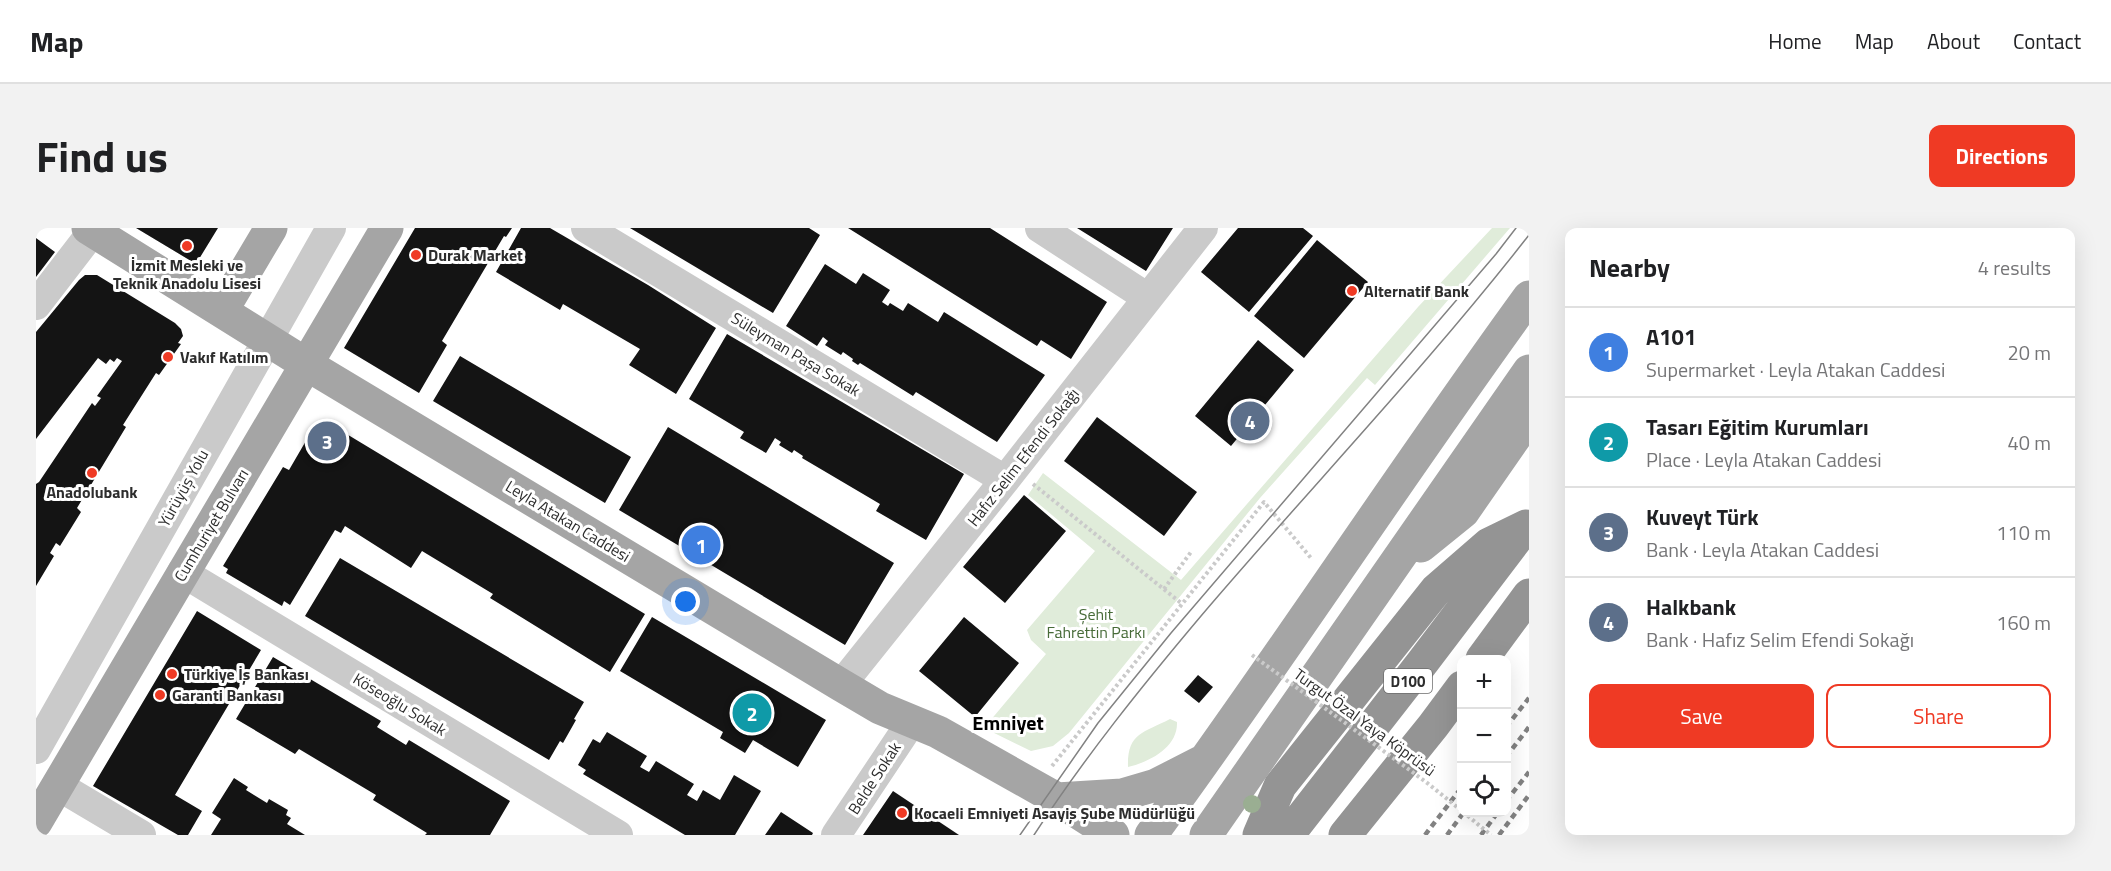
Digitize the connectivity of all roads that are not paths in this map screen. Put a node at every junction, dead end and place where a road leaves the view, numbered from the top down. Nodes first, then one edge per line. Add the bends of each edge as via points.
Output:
1 (271, 228) edge
2 (331, 228) edge
3 (387, 228) edge
4 (586, 228) edge
5 (1040, 228) edge
6 (1203, 228) edge
7 (91, 230) edge
8 (1529, 297) edge
9 (1148, 298) junction
10 (207, 302) junction
11 (36, 305) edge
12 (267, 340) junction
13 (306, 364) junction
14 (1529, 371) edge
15 (1529, 417) edge
16 (1017, 480) junction
17 (1528, 524) edge
18 (1392, 570) junction
19 (182, 572) junction
20 (1529, 596) edge
21 (1486, 655) edge
22 (841, 685) junction
23 (1457, 693) edge
24 (910, 724) junction
25 (36, 749) edge
26 (1207, 759) junction
27 (57, 785) junction
28 (1047, 794) junction
29 (36, 822) edge
30 (141, 835) edge
31 (618, 835) edge
32 (836, 835) edge
33 (1071, 835) edge
34 (1113, 835) edge
35 (1151, 835) edge
36 (1206, 835) edge
37 (1259, 835) edge
38 (1288, 835) edge
39 (1345, 835) edge

1 - 10 main road via 230,297
2 - 12 street, Yürüyüş Yolu
3 - 13 main road, Cumhuriyet Bulvarı
4 - 16 street, Süleyman Paşa Sokak
5 - 9 street
6 - 9 street, Hafız Selim Efendi Sokağı
7 - 10 main road, Leyla Atakan Caddesi
7 - 11 street
8 - 26 main road
9 - 16 street, Hafız Selim Efendi Sokağı
10 - 12 main road, Leyla Atakan Caddesi
12 - 13 main road, Leyla Atakan Caddesi
12 - 25 street, Yürüyüş Yolu
13 - 19 main road, Cumhuriyet Bulvarı
13 - 22 main road, Leyla Atakan Caddesi
14 - 18 main road
15 - 18 main road via 1463,512
16 - 22 street, Hafız Selim Efendi Sokağı
17 - 37 highway via 1489,544 1436,590 1280,786
17 - 38 highway, D100
18 - 36 main road
19 - 27 main road, Cumhuriyet Bulvarı
19 - 31 street, Köseoğlu Sokak
20 - 21 highway
22 - 24 main road, Leyla Atakan Caddesi
23 - 39 highway, D100
24 - 28 main road, Leyla Atakan Caddesi via 938,732
24 - 32 street, Belde Sokak
24 - 33 main road via 1050,809 1065,822
26 - 28 main road via 1156,784 1122,795
26 - 35 main road
27 - 29 main road, Cumhuriyet Bulvarı
27 - 30 street
28 - 34 main road, Leyla Atakan Caddesi

